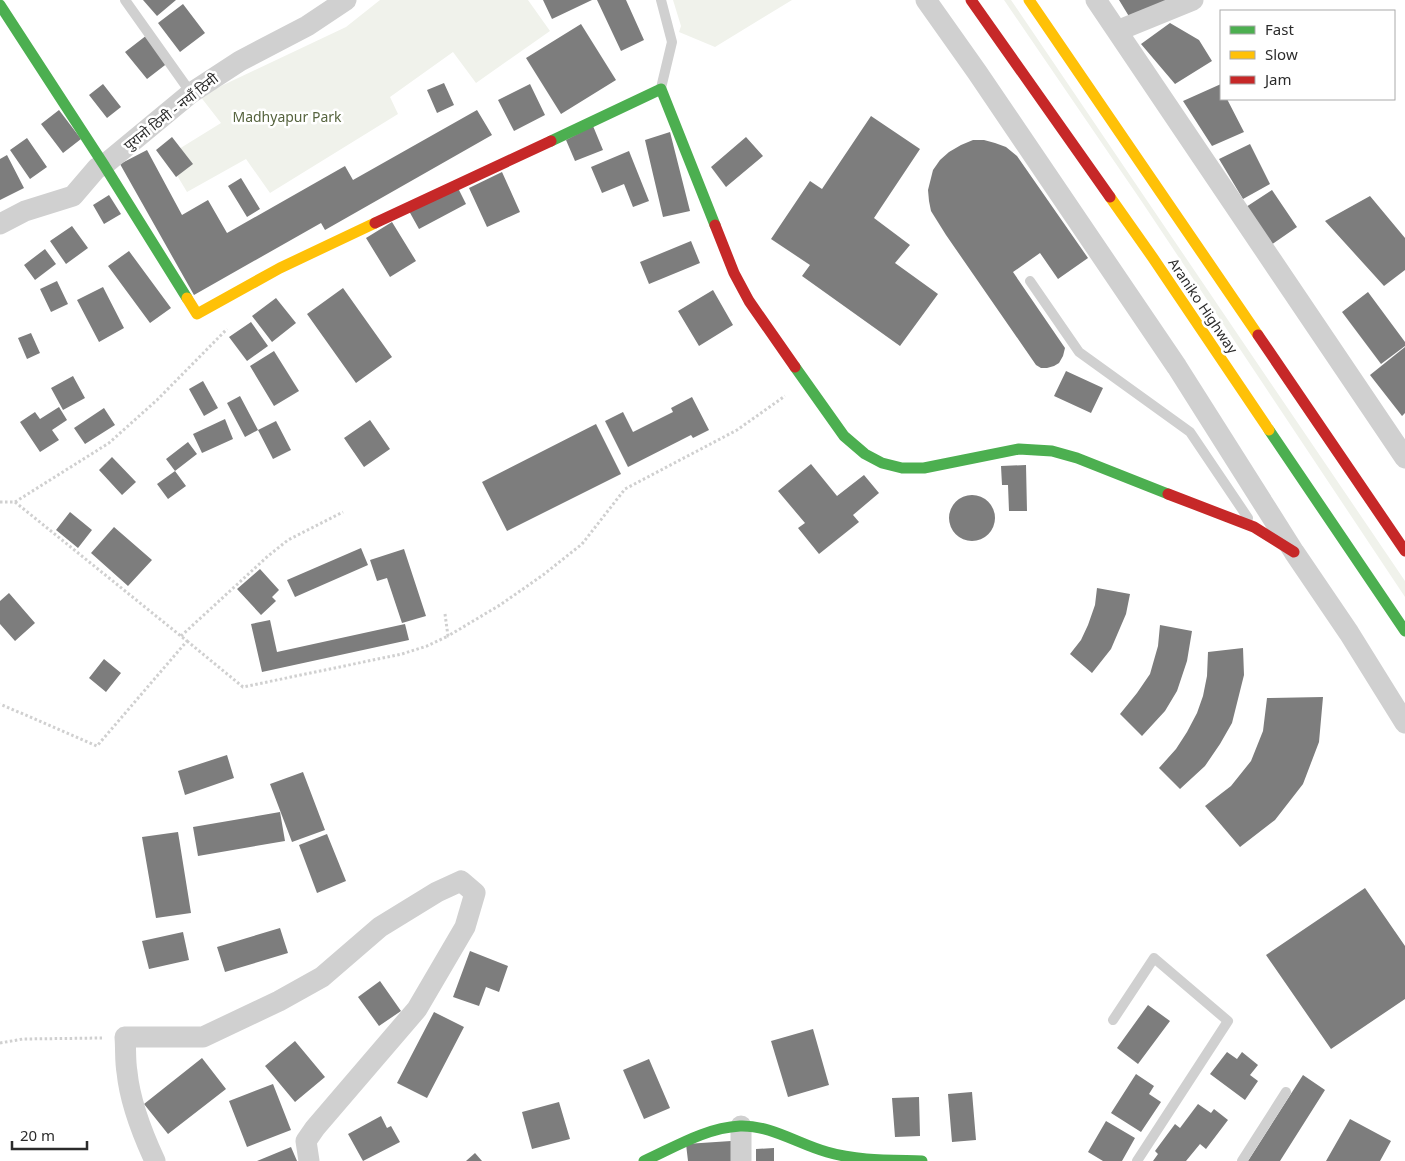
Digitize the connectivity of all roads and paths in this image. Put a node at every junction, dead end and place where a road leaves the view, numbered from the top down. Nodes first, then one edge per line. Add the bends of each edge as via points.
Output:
1 (125, 0) edge
2 (346, 0) edge
3 (661, 0) edge
4 (926, 0) edge
5 (972, 0) edge
6 (1030, 0) edge
7 (1096, 0) edge
8 (1193, 0) edge
9 (0, 5) edge
10 (1117, 31) junction
11 (660, 89) junction
12 (192, 94) junction
13 (104, 165) junction
14 (0, 224) edge
15 (1030, 281) dead end
16 (232, 323) dead end
17 (806, 381) junction
18 (1405, 458) edge
19 (0, 502) edge
20 (15, 502) junction
21 (343, 512) dead end
22 (1254, 527) junction
23 (1405, 550) edge
24 (1294, 552) junction
25 (445, 614) dead end
26 (1405, 631) edge
27 (182, 636) junction
28 (448, 636) junction
29 (187, 641) junction
30 (0, 704) edge
31 (1405, 723) edge
32 (1114, 1020) dead end
33 (126, 1037) junction
34 (0, 1043) edge
35 (1286, 1092) dead end
36 (740, 1126) junction
37 (155, 1161) edge
38 (309, 1161) edge
39 (644, 1161) edge
40 (741, 1161) edge
41 (922, 1161) edge
42 (1137, 1161) edge
43 (1242, 1161) edge

1 - 12 lane
2 - 12 street, पुरानो ठिमी - नयाँ ठिमी
3 - 11 lane via 672,42
4 - 24 street via 1167,351
5 - 26 main road, Araniko Highway via 1153,258
6 - 23 main road, Araniko Highway
7 - 10 street
8 - 10 street
9 - 13 main road
10 - 18 street
11 - 13 main road via 280,268 197,314
11 - 17 main road via 734,273 749,301
12 - 13 street, पुरानो ठिमी - नयाँ ठिमी
13 - 14 street, पुरानो ठिमी - नयाँ ठिमी via 97,168 73,196 25,211
15 - 22 lane via 1079,352 1190,432
16 - 20 path via 157,400 109,443
17 - 22 main road via 844,436 865,454 882,463 902,468 924,468 1019,449 1052,451
17 - 28 path via 736,430 625,488 582,544 544,575
19 - 20 path
20 - 27 path
21 - 27 path via 268,556
22 - 24 main road
24 - 31 street
25 - 28 path
27 - 29 path
28 - 29 path via 402,654 243,687
29 - 30 path via 97,746
32 - 42 lane via 1154,958 1228,1021
33 - 34 path
33 - 37 street via 131,1095
33 - 38 street via 204,1037 322,977 380,926 437,892 461,882 475,893 465,927 418,1009 314,1128 306,1141
35 - 43 lane
36 - 39 main road via 706,1132
36 - 40 street
36 - 41 main road via 771,1130 829,1153 865,1159

